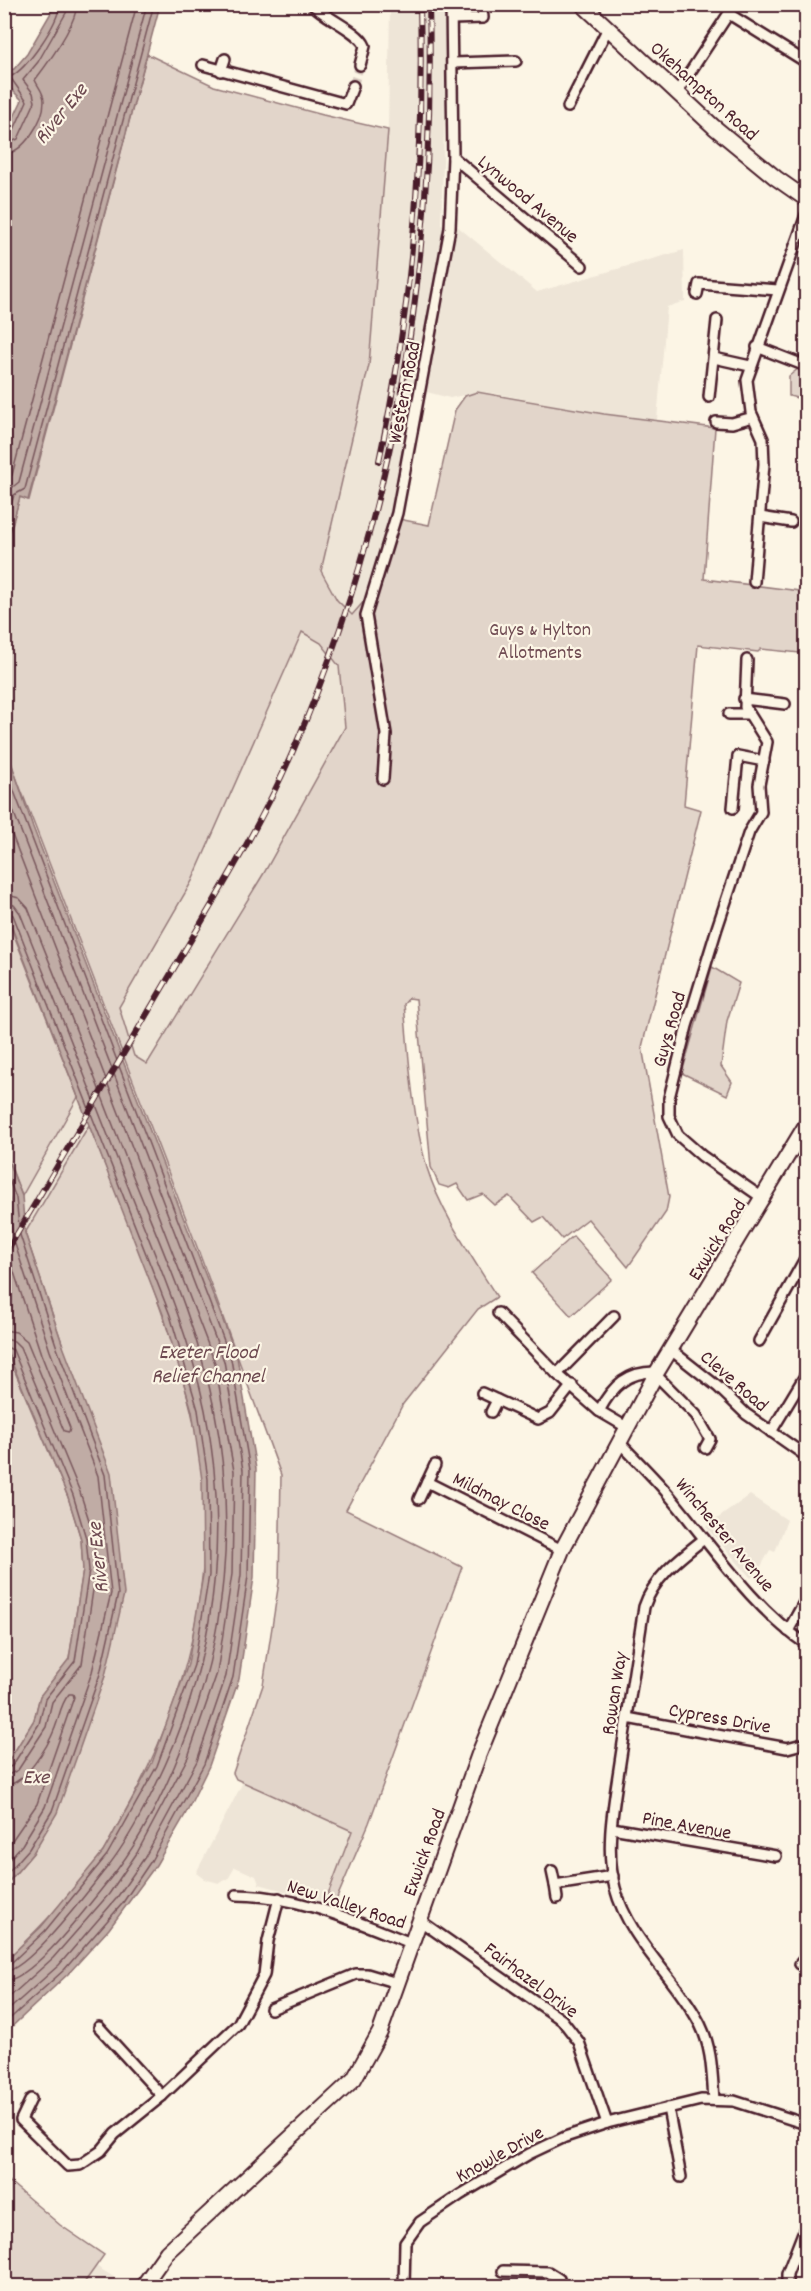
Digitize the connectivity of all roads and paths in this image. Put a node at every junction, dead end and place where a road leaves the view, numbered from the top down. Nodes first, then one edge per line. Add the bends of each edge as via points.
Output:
1 (312, 4) edge
2 (451, 4) edge
3 (582, 4) edge
4 (735, 4) edge
5 (482, 6) edge
6 (729, 14) junction
7 (452, 19) junction
8 (608, 28) junction
9 (225, 59) dead end
10 (516, 61) dead end
11 (807, 62) edge
12 (453, 63) junction
13 (203, 65) dead end
14 (360, 65) tunnel mouth
15 (221, 71) junction
16 (353, 86) tunnel mouth
17 (677, 92) junction
18 (568, 107) dead end
19 (453, 157) junction
20 (807, 200) edge
21 (807, 215) edge
22 (582, 266) dead end
23 (778, 290) junction
24 (697, 294) dead end
25 (717, 320) dead end
26 (757, 347) junction
27 (714, 358) junction
28 (750, 366) junction
29 (807, 366) edge
30 (709, 397) dead end
31 (753, 417) junction
32 (716, 422) dead end
33 (760, 517) junction
34 (791, 522) dead end
35 (754, 582) dead end
36 (747, 660) dead end
37 (744, 699) junction
38 (785, 704) dead end
39 (729, 714) dead end
40 (749, 714) junction
41 (764, 761) junction
42 (383, 779) dead end
43 (733, 808) dead end
44 (807, 1125) edge
45 (764, 1198) junction
46 (807, 1257) edge
47 (498, 1313) dead end
48 (614, 1316) dead end
49 (774, 1338) dead end
50 (671, 1350) junction
51 (557, 1374) junction
52 (657, 1374) junction
53 (807, 1374) edge
54 (572, 1385) junction
55 (482, 1393) dead end
56 (497, 1400) junction
57 (599, 1411) junction
58 (491, 1412) dead end
59 (628, 1428) junction
60 (771, 1432) junction
61 (620, 1443) junction
62 (705, 1448) dead end
63 (807, 1456) edge
64 (435, 1465) dead end
65 (427, 1482) junction
66 (419, 1499) dead end
67 (704, 1539) junction
68 (561, 1550) junction
69 (807, 1599) edge
70 (788, 1631) junction
71 (807, 1644) edge
72 (627, 1718) junction
73 (807, 1743) edge
74 (612, 1828) junction
75 (776, 1856) dead end
76 (552, 1871) dead end
77 (613, 1876) junction
78 (555, 1885) junction
79 (236, 1894) dead end
80 (279, 1898) junction
81 (557, 1898) dead end
82 (419, 1920) junction
83 (411, 1943) junction
84 (397, 1983) junction
85 (271, 2009) dead end
86 (99, 2027) dead end
87 (162, 2096) junction
88 (31, 2099) dead end
89 (714, 2100) junction
90 (668, 2108) junction
91 (607, 2123) junction
92 (807, 2124) edge
93 (681, 2177) dead end
94 (807, 2226) edge
95 (503, 2271) dead end
96 (143, 2286) edge
97 (404, 2286) edge
98 (559, 2286) edge
99 (787, 2286) edge

1 - 14 street via 324,16 361,38 365,46
2 - 7 street, Western Road
3 - 8 street, Okehampton Road
4 - 6 street
5 - 7 street via 483,18
6 - 11 street
6 - 17 street
7 - 12 street, Western Road
8 - 17 street, Okehampton Road
8 - 18 street
9 - 15 street
10 - 12 street
12 - 19 street, Western Road
13 - 15 street
15 - 16 street via 346,104
17 - 20 street, Okehampton Road
19 - 22 street, Lynwood Avenue
19 - 42 street, Western Road via 450,228 425,374 397,513 366,615 386,734
21 - 23 street
23 - 24 street via 699,284
23 - 26 street
25 - 27 street
26 - 28 street
26 - 29 street
27 - 28 street
27 - 30 street
28 - 31 street via 748,387
31 - 32 street via 732,423
31 - 33 street via 763,439
33 - 34 street
33 - 35 street
36 - 37 street
37 - 38 street
37 - 40 street, Guys Road
39 - 40 street
40 - 41 street, Guys Road via 767,742
41 - 43 street via 738,756
41 - 45 street, Guys Road via 759,785 761,812 749,832 672,1076 669,1116 685,1142
44 - 45 street, Exwick Road
45 - 50 street, Exwick Road
46 - 49 street via 762,1336
47 - 51 street
48 - 51 street
50 - 52 street, Exwick Road
50 - 60 street, Cleve Road
51 - 54 street
52 - 57 street via 636,1372 605,1400
52 - 59 street, Exwick Road
52 - 62 street via 701,1421 710,1439
53 - 60 street
54 - 56 street via 550,1413 538,1419
54 - 57 street
55 - 56 street
56 - 58 street
57 - 59 street
59 - 61 street, Exwick Road
60 - 63 street, Cleve Road
61 - 67 street, Winchester Avenue
61 - 68 street, Exwick Road
64 - 65 street, Mildmay Close
65 - 66 street, Mildmay Close
65 - 68 street, Mildmay Close
67 - 70 street, Winchester Avenue via 734,1577
67 - 72 street, Rowan Way via 666,1571 648,1596
68 - 82 street, Exwick Road via 479,1754
69 - 70 street
70 - 71 street, Winchester Avenue
72 - 73 street, Cypress Drive via 787,1748
72 - 74 street, Rowan Way
74 - 75 street, Pine Avenue via 756,1857
74 - 77 street, Rowan Way
76 - 78 street
77 - 78 street
77 - 89 street, Rowan Way via 623,1909 637,1933 700,2025 711,2056
78 - 81 street
79 - 80 street, New Valley Road
80 - 83 street, New Valley Road via 327,1910
80 - 87 street via 264,1975 241,2020
82 - 83 street, Exwick Road
82 - 91 street, Fairhazel Drive via 562,2020 579,2042
83 - 84 street, Exwick Road
84 - 85 street via 356,1974
84 - 96 street, Exwick Road via 380,2032 354,2079 166,2252
86 - 87 street
87 - 88 street via 115,2134 101,2151 74,2167 68,2166 21,2120
89 - 90 street, Knowle Drive
89 - 92 street, Knowle Drive via 734,2101
90 - 91 street, Knowle Drive
90 - 93 street
91 - 97 street, Knowle Drive via 529,2154 459,2194 420,2222 405,2243
94 - 99 street via 787,2274
95 - 98 street via 548,2272 559,2279

